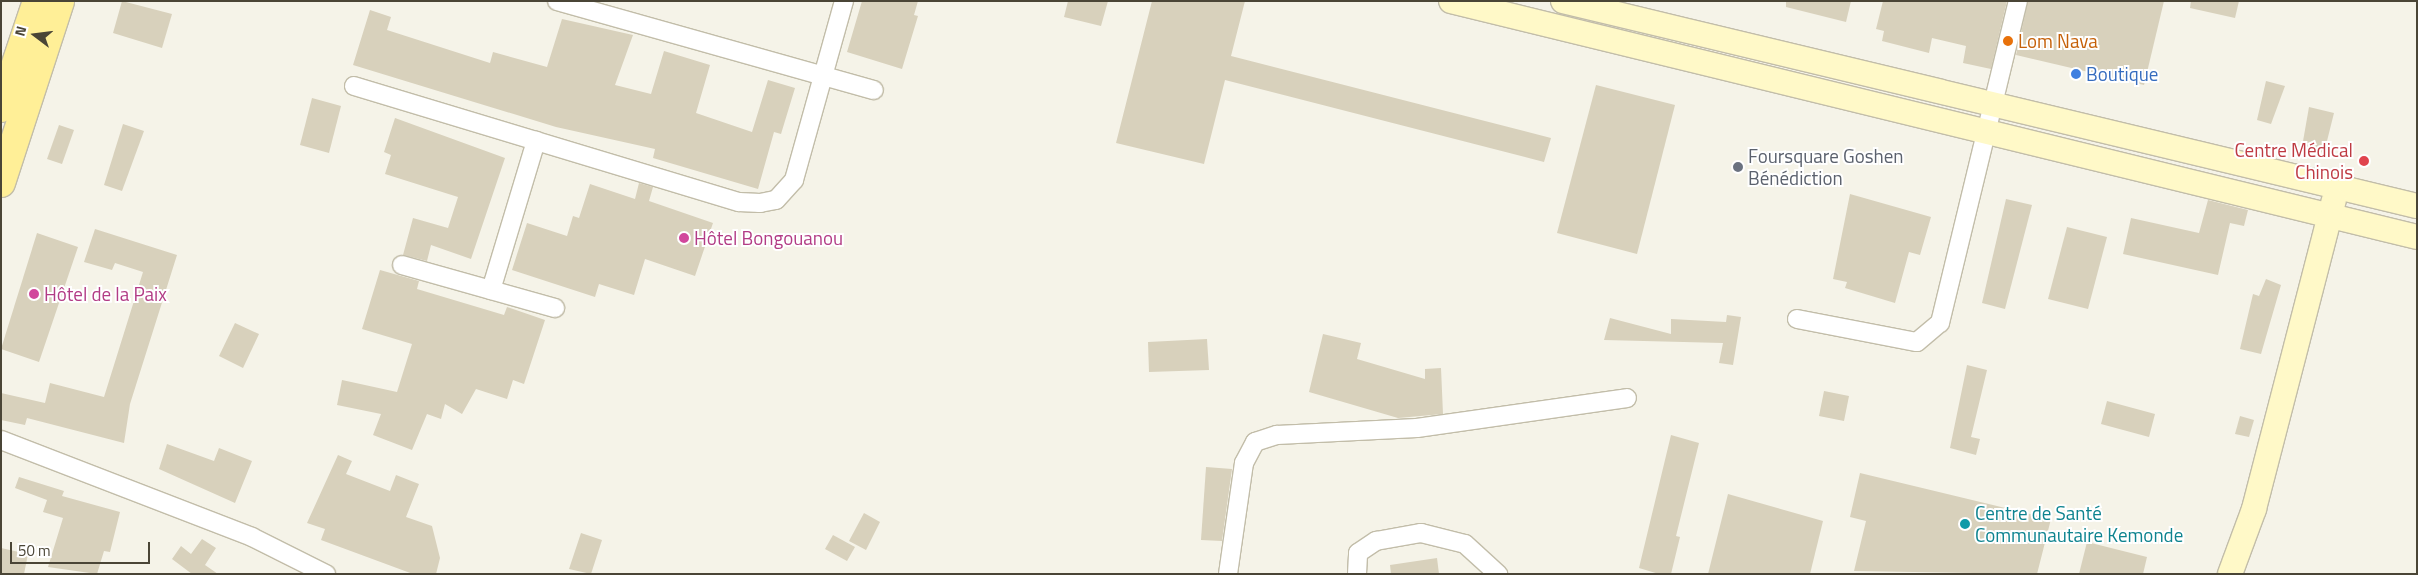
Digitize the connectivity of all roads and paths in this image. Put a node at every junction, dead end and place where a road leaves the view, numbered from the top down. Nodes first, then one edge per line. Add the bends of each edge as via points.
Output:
1 (37, 1) edge
2 (60, 1) edge
3 (557, 1) edge
4 (844, 1) edge
5 (1451, 1) edge
6 (1563, 1) edge
7 (2018, 1) edge
8 (824, 74) junction
9 (354, 86) dead end
10 (874, 90) dead end
11 (1992, 104) junction
12 (1, 108) edge
13 (1985, 131) junction
14 (536, 141) junction
15 (1, 184) edge
16 (2337, 187) junction
17 (2417, 206) edge
18 (2330, 215) junction
19 (2417, 237) edge
20 (402, 265) dead end
21 (491, 290) junction
22 (555, 308) dead end
23 (1797, 318) dead end
24 (1627, 398) dead end
25 (1, 440) edge
26 (326, 574) edge
27 (1228, 574) edge
28 (1357, 574) edge
29 (1498, 574) edge
30 (2230, 574) edge

1 - 12 main road
2 - 15 main road
3 - 8 street
4 - 8 street
5 - 13 main road
6 - 11 main road
7 - 11 street
8 - 10 street
8 - 14 street via 794,180 776,200 739,202
9 - 14 street
11 - 13 street
11 - 16 main road
13 - 18 main road
13 - 23 street via 1940,324 1930,334 1917,342
14 - 21 street
16 - 17 main road
16 - 18 main road
18 - 19 main road
18 - 30 main road via 2254,509
20 - 21 street
21 - 22 street
24 - 27 street via 1417,428 1277,434 1255,442 1244,463
25 - 26 street via 252,537
28 - 29 street via 1358,553 1376,541 1422,534 1465,544

